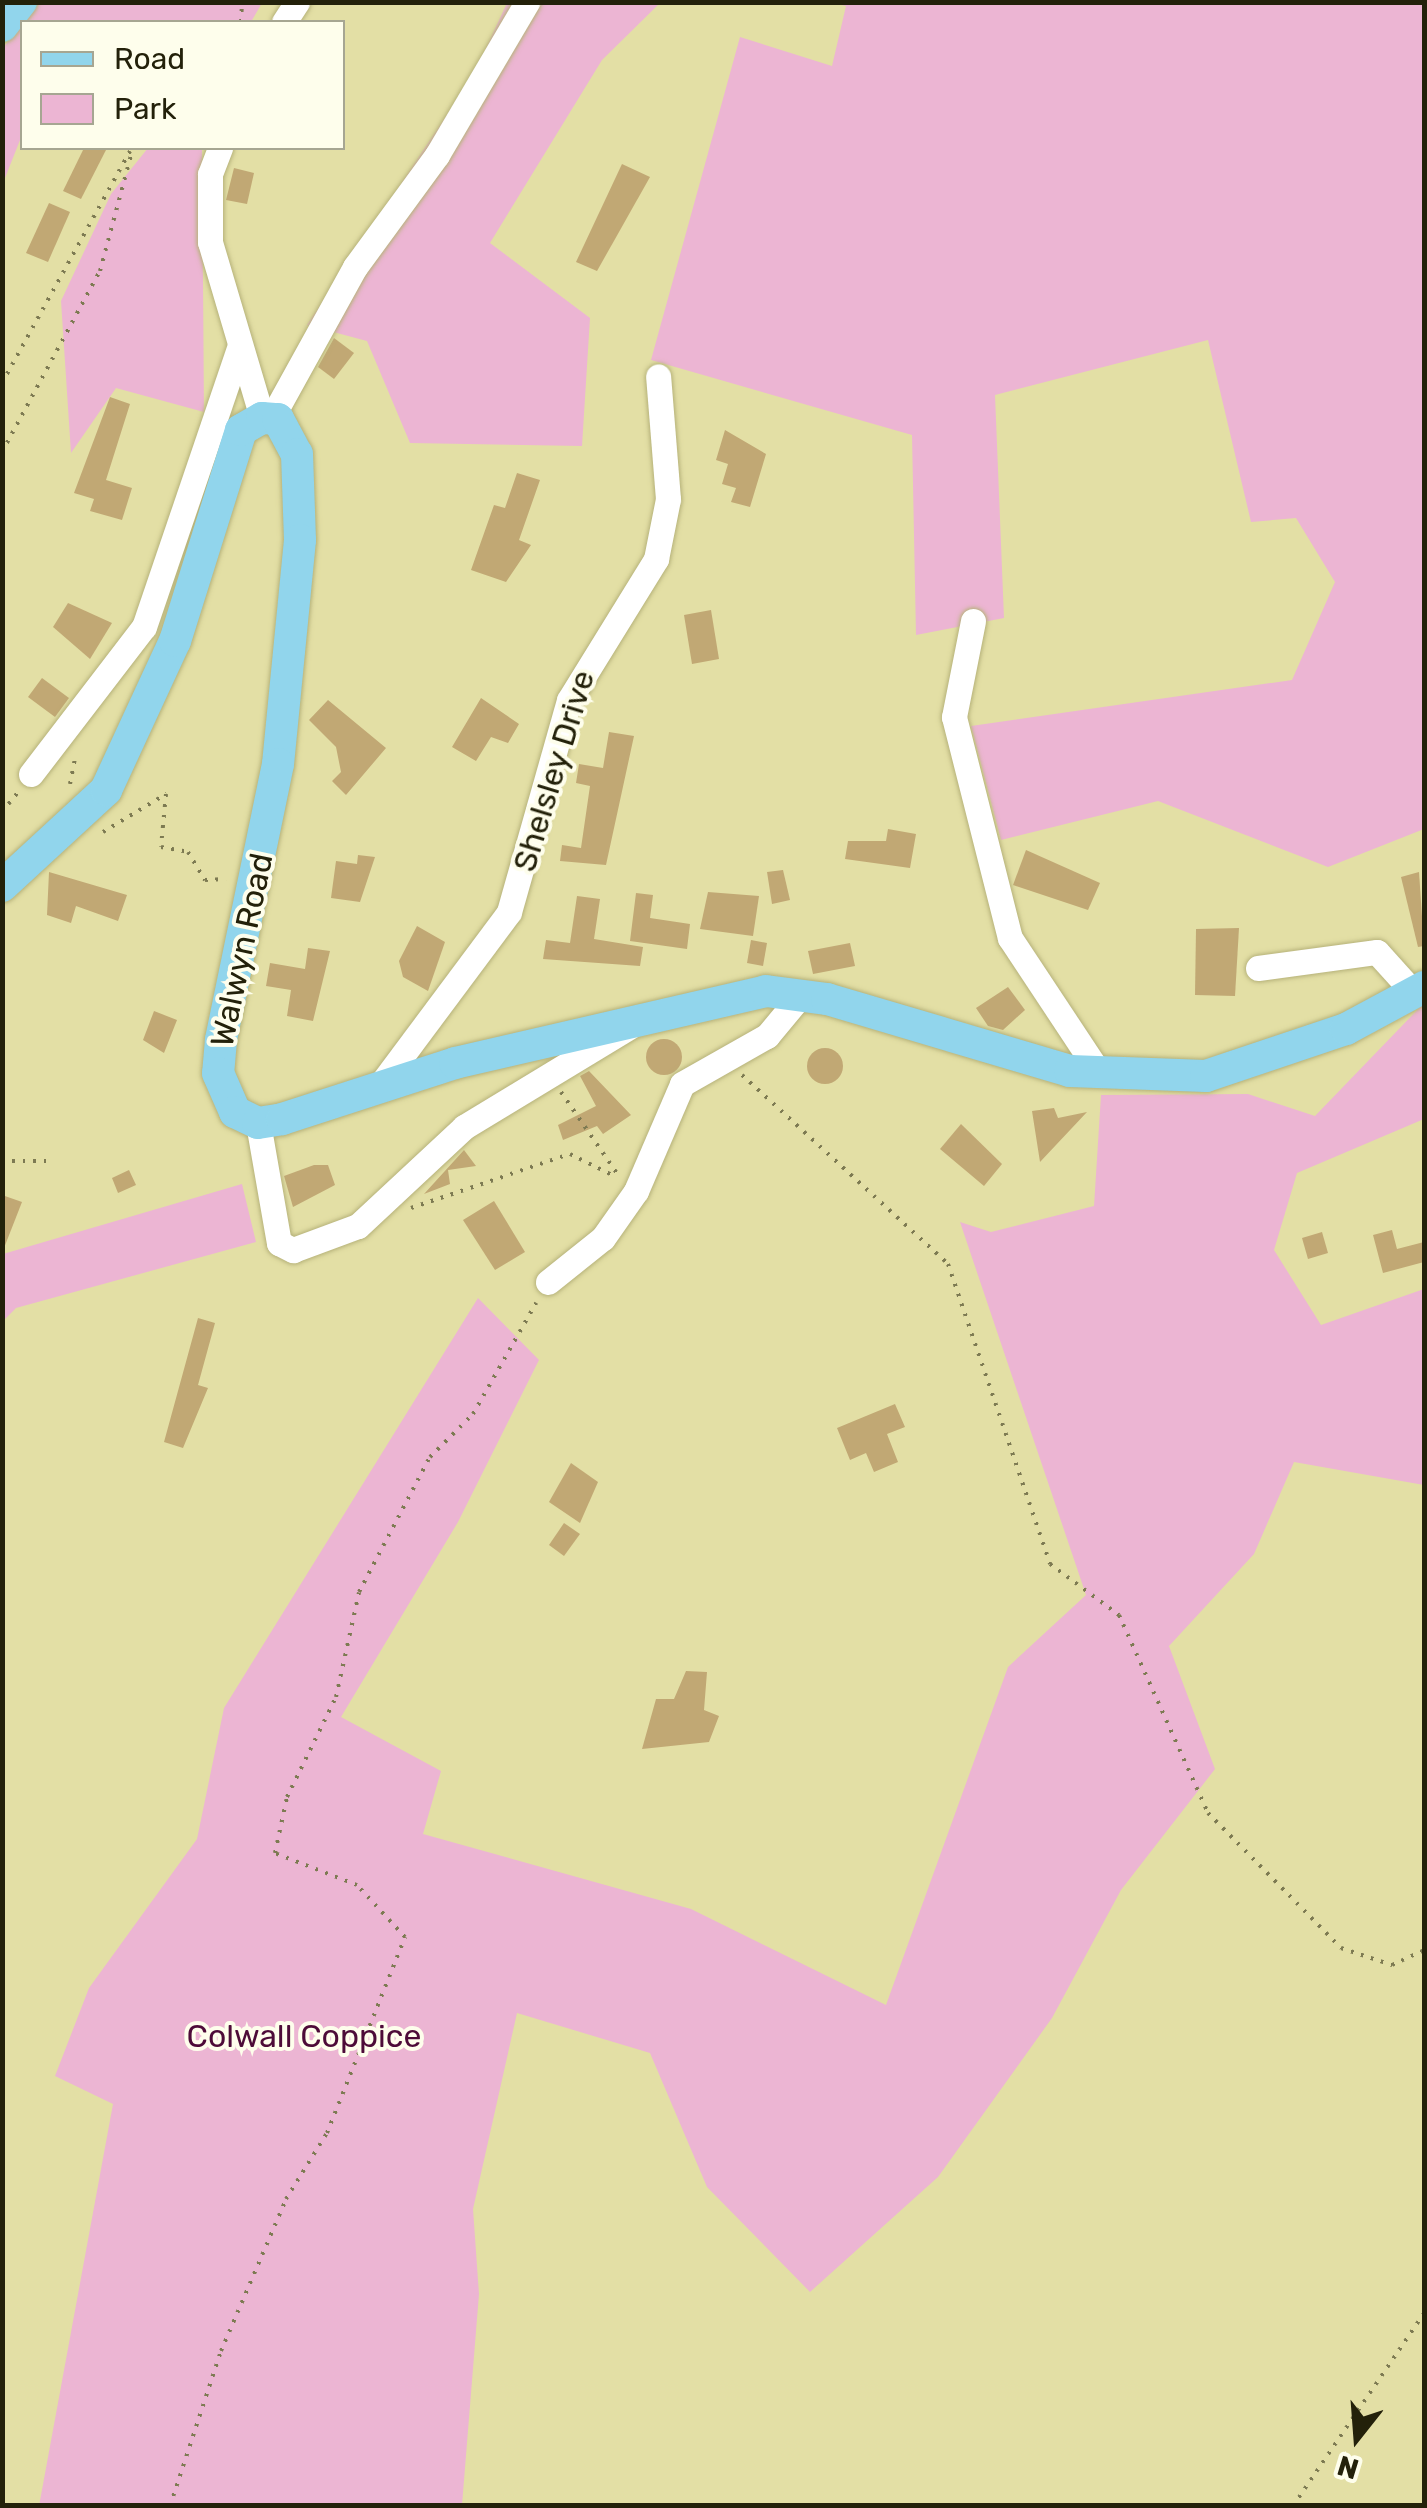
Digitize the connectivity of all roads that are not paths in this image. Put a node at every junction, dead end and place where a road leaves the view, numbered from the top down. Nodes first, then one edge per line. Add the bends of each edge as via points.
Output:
1 (22, 2) edge
2 (527, 2) edge
3 (2, 26) edge
4 (219, 150) edge
5 (239, 348) junction
6 (658, 376) dead end
7 (266, 418) junction
8 (974, 621) dead end
9 (31, 774) dead end
10 (2, 886) edge
11 (1258, 968) dead end
12 (1419, 990) edge
13 (801, 995) junction
14 (642, 1018) junction
15 (1100, 1074) junction
16 (381, 1084) junction
17 (258, 1123) junction
18 (548, 1282) road end

1 - 3 main road
2 - 7 street via 438,154 354,267
4 - 5 street via 210,174 210,242
5 - 7 street
5 - 9 street via 144,627
6 - 16 street, Shelsley Drive via 668,499 656,560 569,700 510,912
7 - 10 main road via 241,430 148,712 106,790 68,815
7 - 17 main road, Walwyn Road via 297,454 300,540 257,882 218,1073 235,1112
8 - 15 street via 954,717 1010,938
11 - 12 street via 1377,952
12 - 15 main road via 1346,1029 1206,1076
13 - 14 main road via 766,991
13 - 15 main road via 970,1048
13 - 18 street via 767,1036 682,1084 636,1191 603,1238
14 - 16 main road
14 - 17 street via 464,1127 367,1220 285,1250
16 - 17 main road

